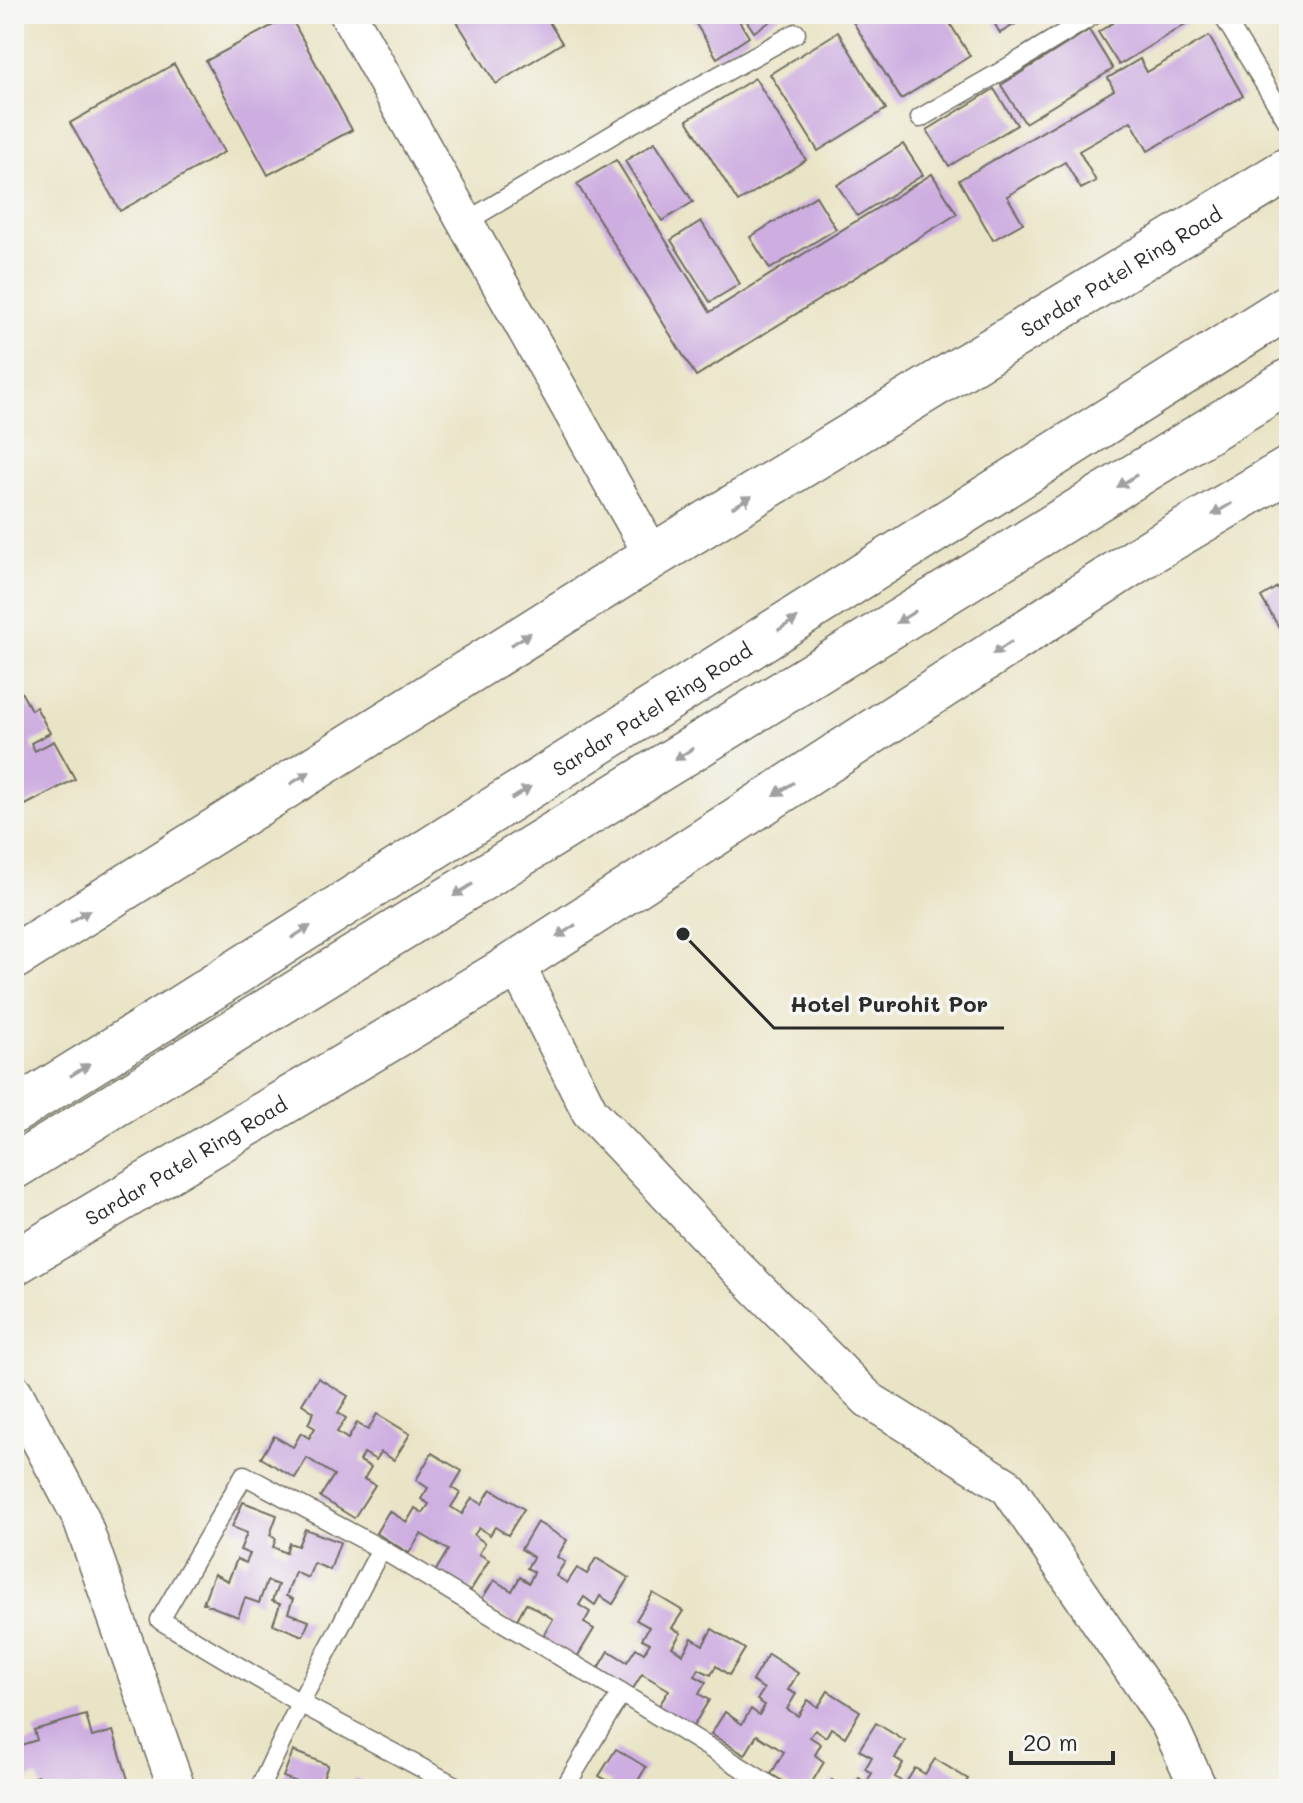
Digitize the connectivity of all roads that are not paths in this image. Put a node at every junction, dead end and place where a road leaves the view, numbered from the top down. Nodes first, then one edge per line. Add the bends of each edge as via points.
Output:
1 (348, 14) edge
2 (1095, 14) edge
3 (1222, 14) edge
4 (796, 33) dead end
5 (920, 118) dead end
6 (1289, 124) edge
7 (1289, 169) edge
8 (464, 223) junction
9 (1289, 306) edge
10 (1289, 381) edge
11 (1289, 469) edge
12 (653, 556) junction
13 (14, 957) edge
14 (516, 964) junction
15 (14, 1111) edge
16 (14, 1167) edge
17 (14, 1263) edge
18 (14, 1392) edge
19 (381, 1549) junction
20 (621, 1693) junction
21 (300, 1703) junction
22 (177, 1789) edge
23 (259, 1789) edge
24 (461, 1789) edge
25 (564, 1789) edge
26 (776, 1789) edge
27 (1199, 1789) edge

1 - 8 street
2 - 5 lane
3 - 6 lane
4 - 8 lane
12 -> 7 main road, Sardar Patel Ring Road
8 - 12 street
15 -> 9 main road, Sardar Patel Ring Road
10 -> 16 main road
11 -> 14 main road, Sardar Patel Ring Road via 1154,549
13 -> 12 main road, Sardar Patel Ring Road
14 - 17 main road, Sardar Patel Ring Road
14 - 27 street via 590,1112 869,1400 1008,1487 1169,1724
18 - 22 street via 81,1518
19 - 20 lane
19 - 21 lane
19 - 21 lane via 244,1475 160,1620
20 - 25 lane
20 - 26 lane
21 - 23 lane
21 - 24 lane

